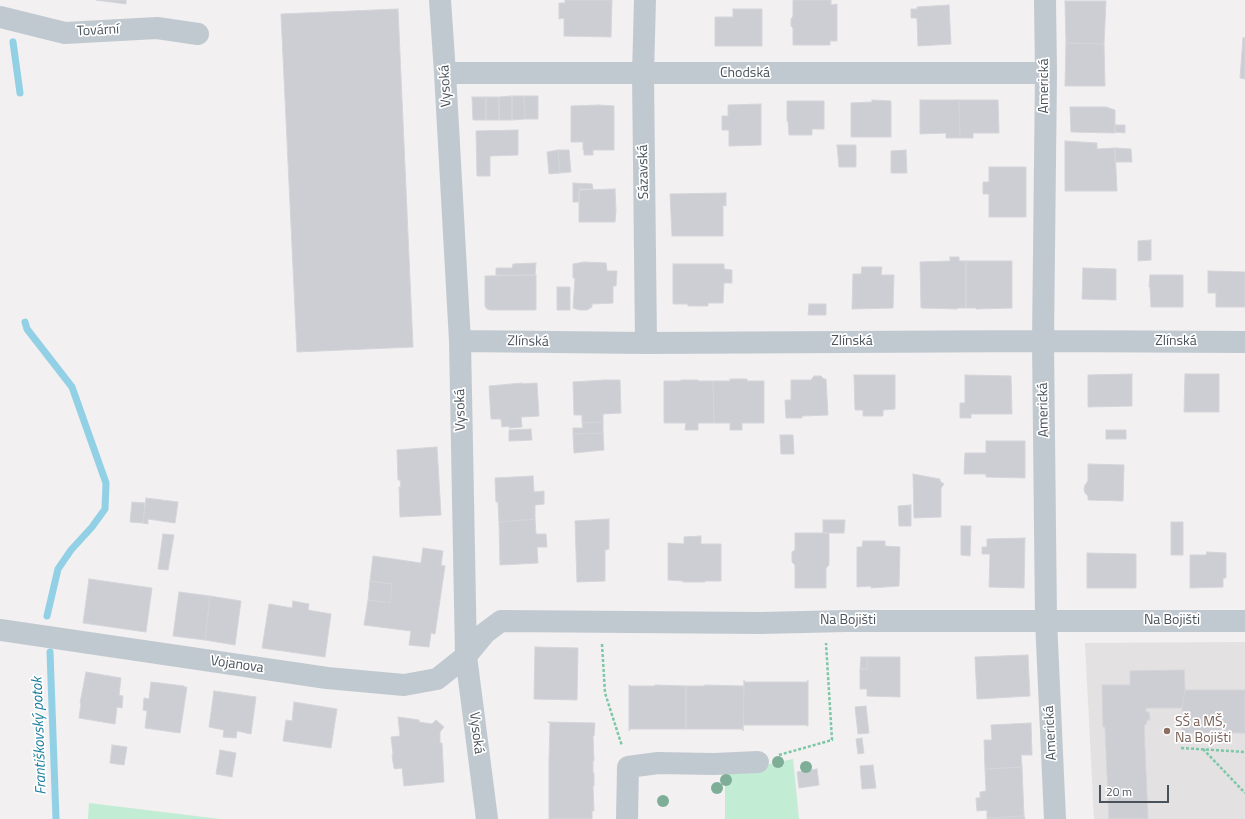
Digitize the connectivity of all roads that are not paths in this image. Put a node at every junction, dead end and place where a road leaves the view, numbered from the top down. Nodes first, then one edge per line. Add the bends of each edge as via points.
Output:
1 (440, 0) edge
2 (645, 0) edge
3 (1045, 0) edge
4 (1, 17) edge
5 (198, 34) dead end
6 (445, 73) junction
7 (1046, 73) junction
8 (643, 74) junction
9 (460, 341) junction
10 (1043, 341) junction
11 (1245, 342) edge
12 (646, 343) junction
13 (1046, 620) junction
14 (1245, 621) edge
15 (0, 630) edge
16 (466, 656) junction
17 (758, 762) road end
18 (487, 819) edge
19 (627, 819) edge
20 (1055, 819) edge

1 - 6 street, Vysoká
2 - 8 street, Sázavská
3 - 7 street, Americká
4 - 5 street, Tovární via 65,33 158,28
6 - 8 street, Chodská
6 - 9 street, Vysoká
7 - 8 street, Chodská
7 - 10 street, Americká
8 - 12 street, Sázavská
9 - 12 street, Zlínská
9 - 16 street, Vysoká
10 - 11 street, Zlínská
10 - 12 street, Zlínská
10 - 13 street, Americká
13 - 14 street, Na Bojišti
13 - 16 street, Na Bojišti via 501,621 485,633
13 - 20 street, Americká
15 - 16 street, Vojanova via 327,678 404,685 437,679
16 - 18 street, Vysoká
17 - 19 street via 658,763 628,767

